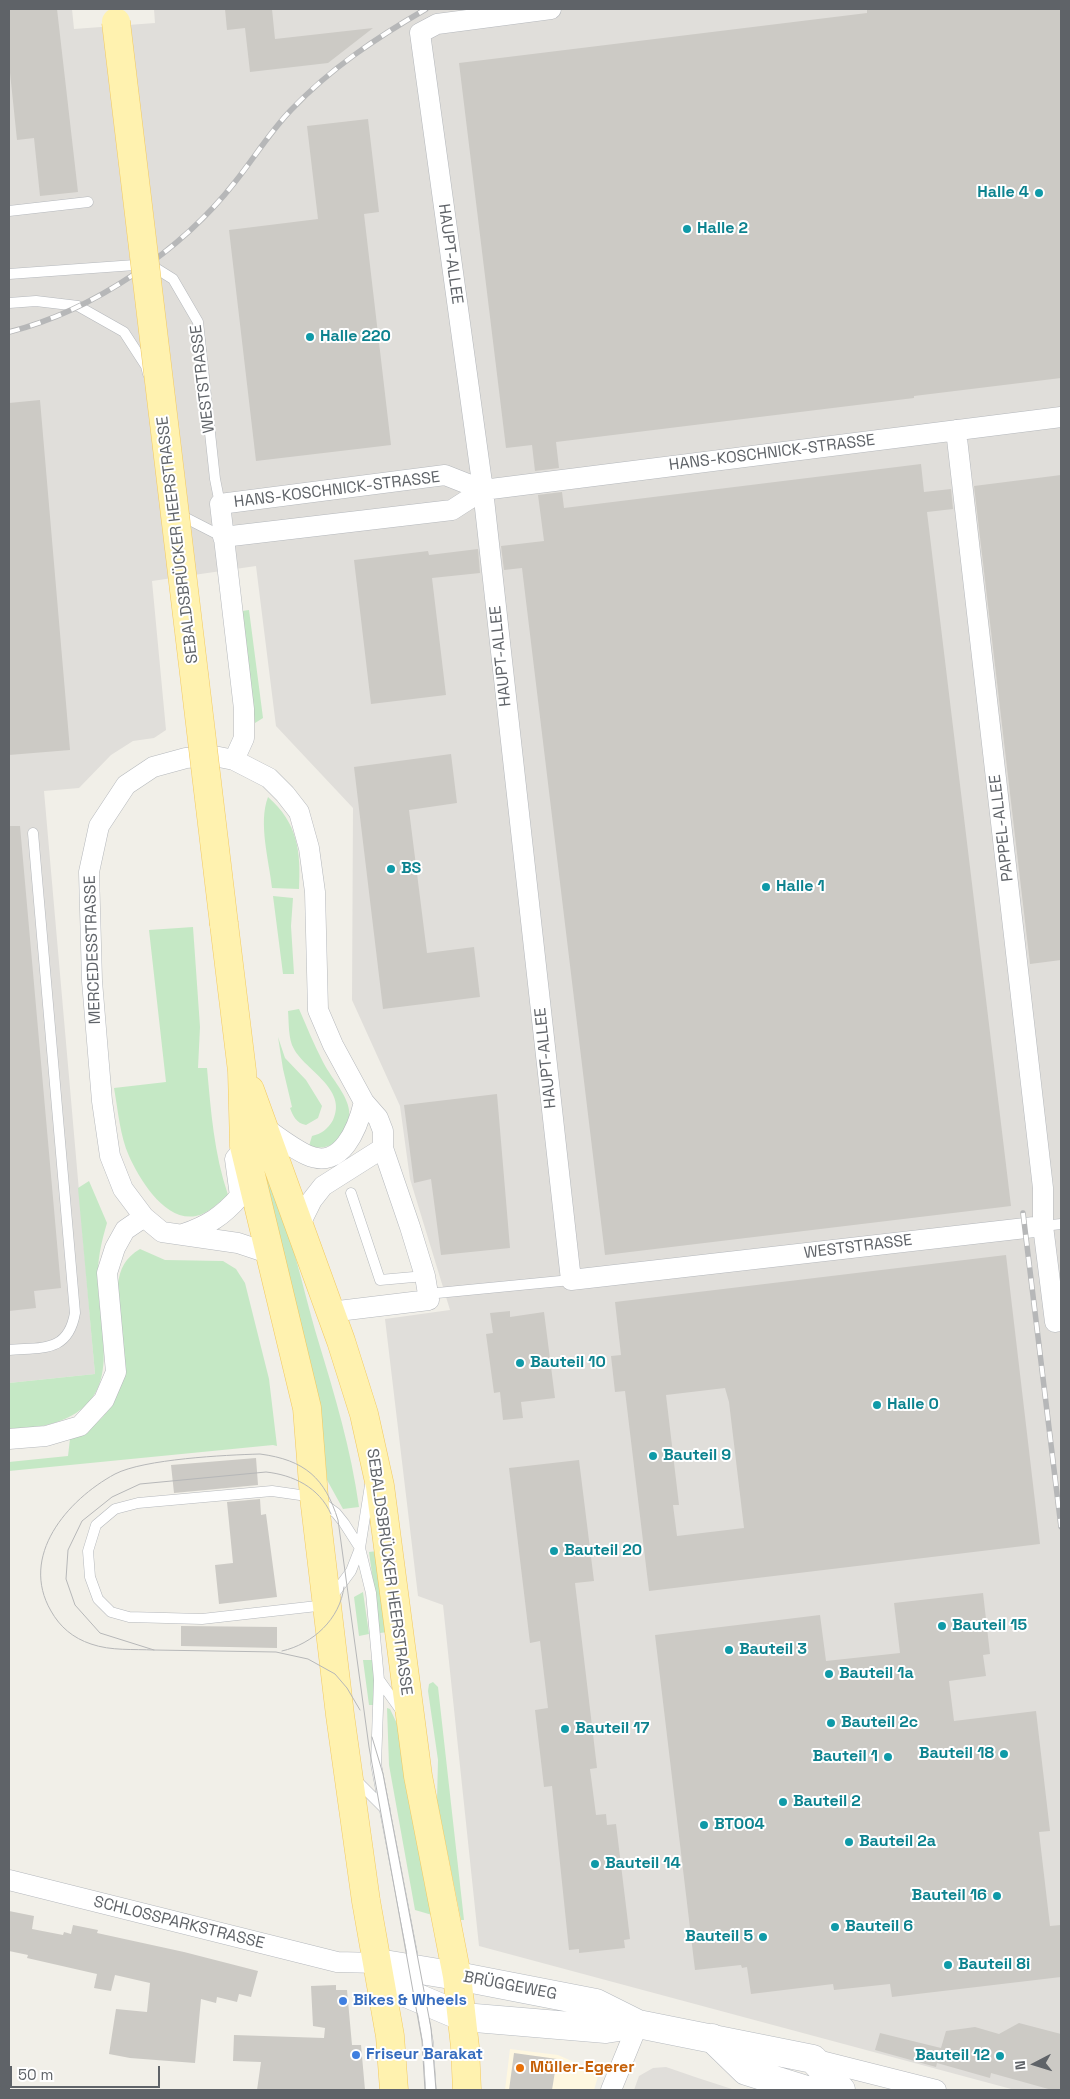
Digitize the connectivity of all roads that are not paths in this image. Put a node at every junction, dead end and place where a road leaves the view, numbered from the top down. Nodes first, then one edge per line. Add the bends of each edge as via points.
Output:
1 (552, 9) edge
2 (115, 16) edge
3 (88, 202) dead end
4 (9, 211) edge
5 (9, 274) edge
6 (9, 304) edge
7 (1061, 417) edge
8 (956, 430) junction
9 (482, 490) junction
10 (220, 504) junction
11 (223, 537) junction
12 (234, 760) junction
13 (33, 833) dead end
14 (242, 1071) junction
15 (364, 1102) junction
16 (264, 1127) junction
17 (244, 1146) junction
18 (383, 1148) junction
19 (351, 1193) dead end
20 (144, 1217) junction
21 (1052, 1225) edge
22 (299, 1226) junction
23 (178, 1236) junction
24 (268, 1253) junction
25 (571, 1280) junction
26 (426, 1285) junction
27 (330, 1312) junction
28 (1061, 1321) edge
29 (9, 1350) edge
30 (9, 1439) edge
31 (374, 1459) junction
32 (314, 1497) junction
33 (360, 1548) junction
34 (326, 1605) junction
35 (380, 1680) junction
36 (411, 1725) junction
37 (348, 1772) junction
38 (385, 1809) junction
39 (9, 1880) edge
40 (380, 1973) junction
41 (457, 1976) junction
42 (417, 1984) junction
43 (463, 2017) junction
44 (638, 2024) junction
45 (712, 2038) junction
46 (813, 2059) junction
47 (394, 2090) edge
48 (431, 2090) edge
49 (467, 2090) edge
50 (611, 2090) edge
51 (806, 2090) edge
52 (841, 2090) edge
53 (936, 2090) edge

1 - 9 street, HAUPT-ALLEE via 437,24 420,33
2 - 14 main road, SEBALDSBRÜCKER HEERSTRASSE, bridge
3 - 4 lane
5 - 10 lane, WESTSTRASSE via 149,264 173,279 198,322
6 - 11 lane via 36,301 78,306 124,332 146,366 184,517
7 - 8 street, HANS-KOSCHNICK-STRASSE
8 - 9 street, HANS-KOSCHNICK-STRASSE
8 - 21 street, PAPPEL-ALLEE via 1043,1188
9 - 10 street, HANS-KOSCHNICK-STRASSE via 446,475
9 - 11 street, HANS-KOSCHNICK-STRASSE via 452,510
9 - 25 street, HAUPT-ALLEE
10 - 11 street
11 - 12 street via 244,709 244,738
12 - 15 street, MERCEDESSTRASSE via 269,778 299,812 309,848 315,892 318,1010
12 - 20 street, MERCEDESSTRASSE via 214,756 186,758 153,767 126,785 99,826 89,872 92,982 110,1156 123,1189
13 - 29 lane via 74,1313 72,1328 64,1340 50,1347
14 - 16 main road, SEBALDSBRÜCKER HEERSTRASSE
14 - 17 main road, SEBALDSBRÜCKER HEERSTRASSE
15 - 16 street via 359,1124 345,1147 328,1157 309,1156
15 - 18 street, MERCEDESSTRASSE via 378,1118 383,1132
16 - 22 main road, SEBALDSBRÜCKER HEERSTRASSE
17 - 23 street via 235,1159 240,1196 225,1214 202,1228
17 - 24 main road, SEBALDSBRÜCKER HEERSTRASSE
18 - 22 street via 323,1186
18 - 26 street, MERCEDESSTRASSE
19 - 26 lane via 380,1280
20 - 23 street, MERCEDESSTRASSE via 162,1232
20 - 30 street via 124,1230 107,1273 116,1372 104,1400 80,1426 46,1436
21 - 25 street, WESTSTRASSE
21 - 28 street via 1056,1322
22 - 27 main road, SEBALDSBRÜCKER HEERSTRASSE
23 - 24 street, MERCEDESSTRASSE via 238,1243
24 - 32 main road, SEBALDSBRÜCKER HEERSTRASSE via 308,1408
25 - 26 lane
26 - 27 street via 429,1300
27 - 31 main road, SEBALDSBRÜCKER HEERSTRASSE via 364,1414
31 - 33 lane
31 - 36 main road, SEBALDSBRÜCKER HEERSTRASSE
32 - 33 lane via 336,1513
32 - 34 main road, SEBALDSBRÜCKER HEERSTRASSE
32 - 34 lane via 272,1491 138,1503 115,1509 96,1525 88,1551 90,1577 98,1599 111,1612 129,1617 225,1617
33 - 34 lane via 350,1571
33 - 35 lane via 370,1593
34 - 37 main road, SEBALDSBRÜCKER HEERSTRASSE
35 - 36 lane
35 - 38 lane via 376,1755
36 - 41 main road, SEBALDSBRÜCKER HEERSTRASSE
37 - 38 lane
37 - 40 main road, SEBALDSBRÜCKER HEERSTRASSE via 366,1901
38 - 42 lane
39 - 40 street, SCHLOSSPARKSTRASSE
40 - 42 street, BRÜGGEWEG
40 - 47 main road, SEBALDSBRÜCKER HEERSTRASSE
41 - 42 street, BRÜGGEWEG
41 - 43 main road, SEBALDSBRÜCKER HEERSTRASSE
41 - 44 street, BRÜGGEWEG via 596,2003
42 - 43 street, BRÜGGEWEG
42 - 48 lane via 428,2042
43 - 44 street, BRÜGGEWEG via 606,2029
43 - 49 main road, SEBALDSBRÜCKER HEERSTRASSE
44 - 45 street, BRÜGGEWEG
44 - 50 street
45 - 46 street, BRÜGGEWEG
45 - 51 street via 746,2071
46 - 52 street
46 - 53 street

